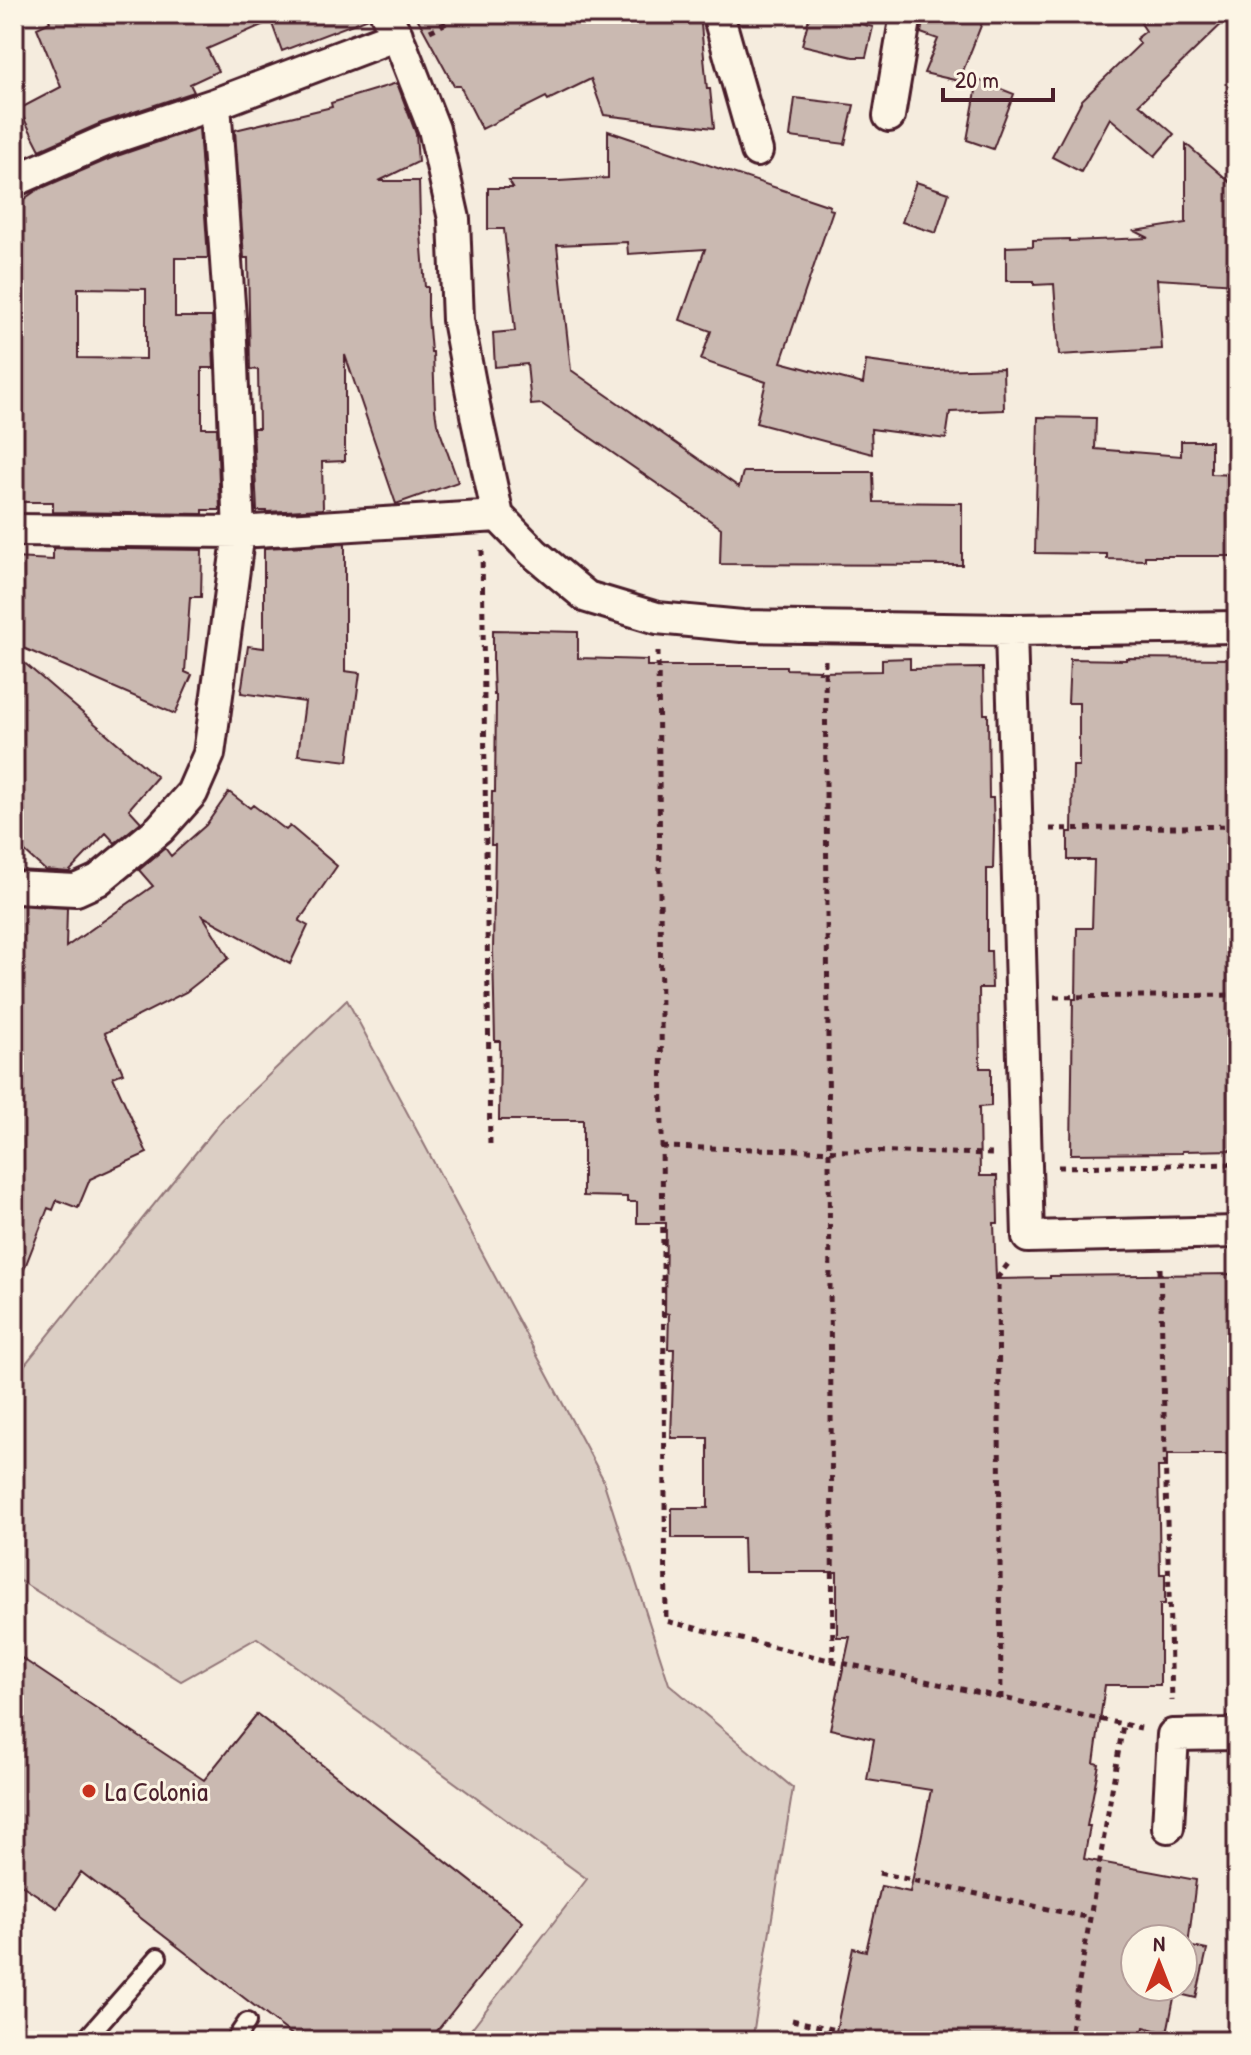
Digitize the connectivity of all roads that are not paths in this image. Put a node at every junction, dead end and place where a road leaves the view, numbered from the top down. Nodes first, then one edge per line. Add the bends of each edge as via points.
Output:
1 (718, 14) edge
2 (906, 14) edge
3 (391, 24) edge
4 (215, 104) junction
5 (889, 116) dead end
6 (757, 151) dead end
7 (14, 181) edge
8 (490, 516) junction
9 (14, 530) edge
10 (239, 532) junction
11 (1237, 627) edge
12 (1011, 630) junction
13 (14, 887) edge
14 (1237, 1232) edge
15 (1237, 1734) edge
16 (1168, 1827) dead end
17 (158, 1957) dead end
18 (247, 2022) dead end
19 (84, 2041) edge
20 (234, 2041) edge

1 - 6 street
2 - 5 street
3 - 4 street
3 - 8 street via 434,129 454,219 458,320
4 - 7 street via 107,140
4 - 10 street
8 - 10 street
8 - 12 street via 587,597 657,618 742,626
9 - 10 street
10 - 13 street via 209,754 192,793 160,829 98,880 76,890
11 - 12 street
12 - 14 street via 1028,1237
15 - 16 street via 1173,1735
17 - 19 lane
18 - 20 lane

